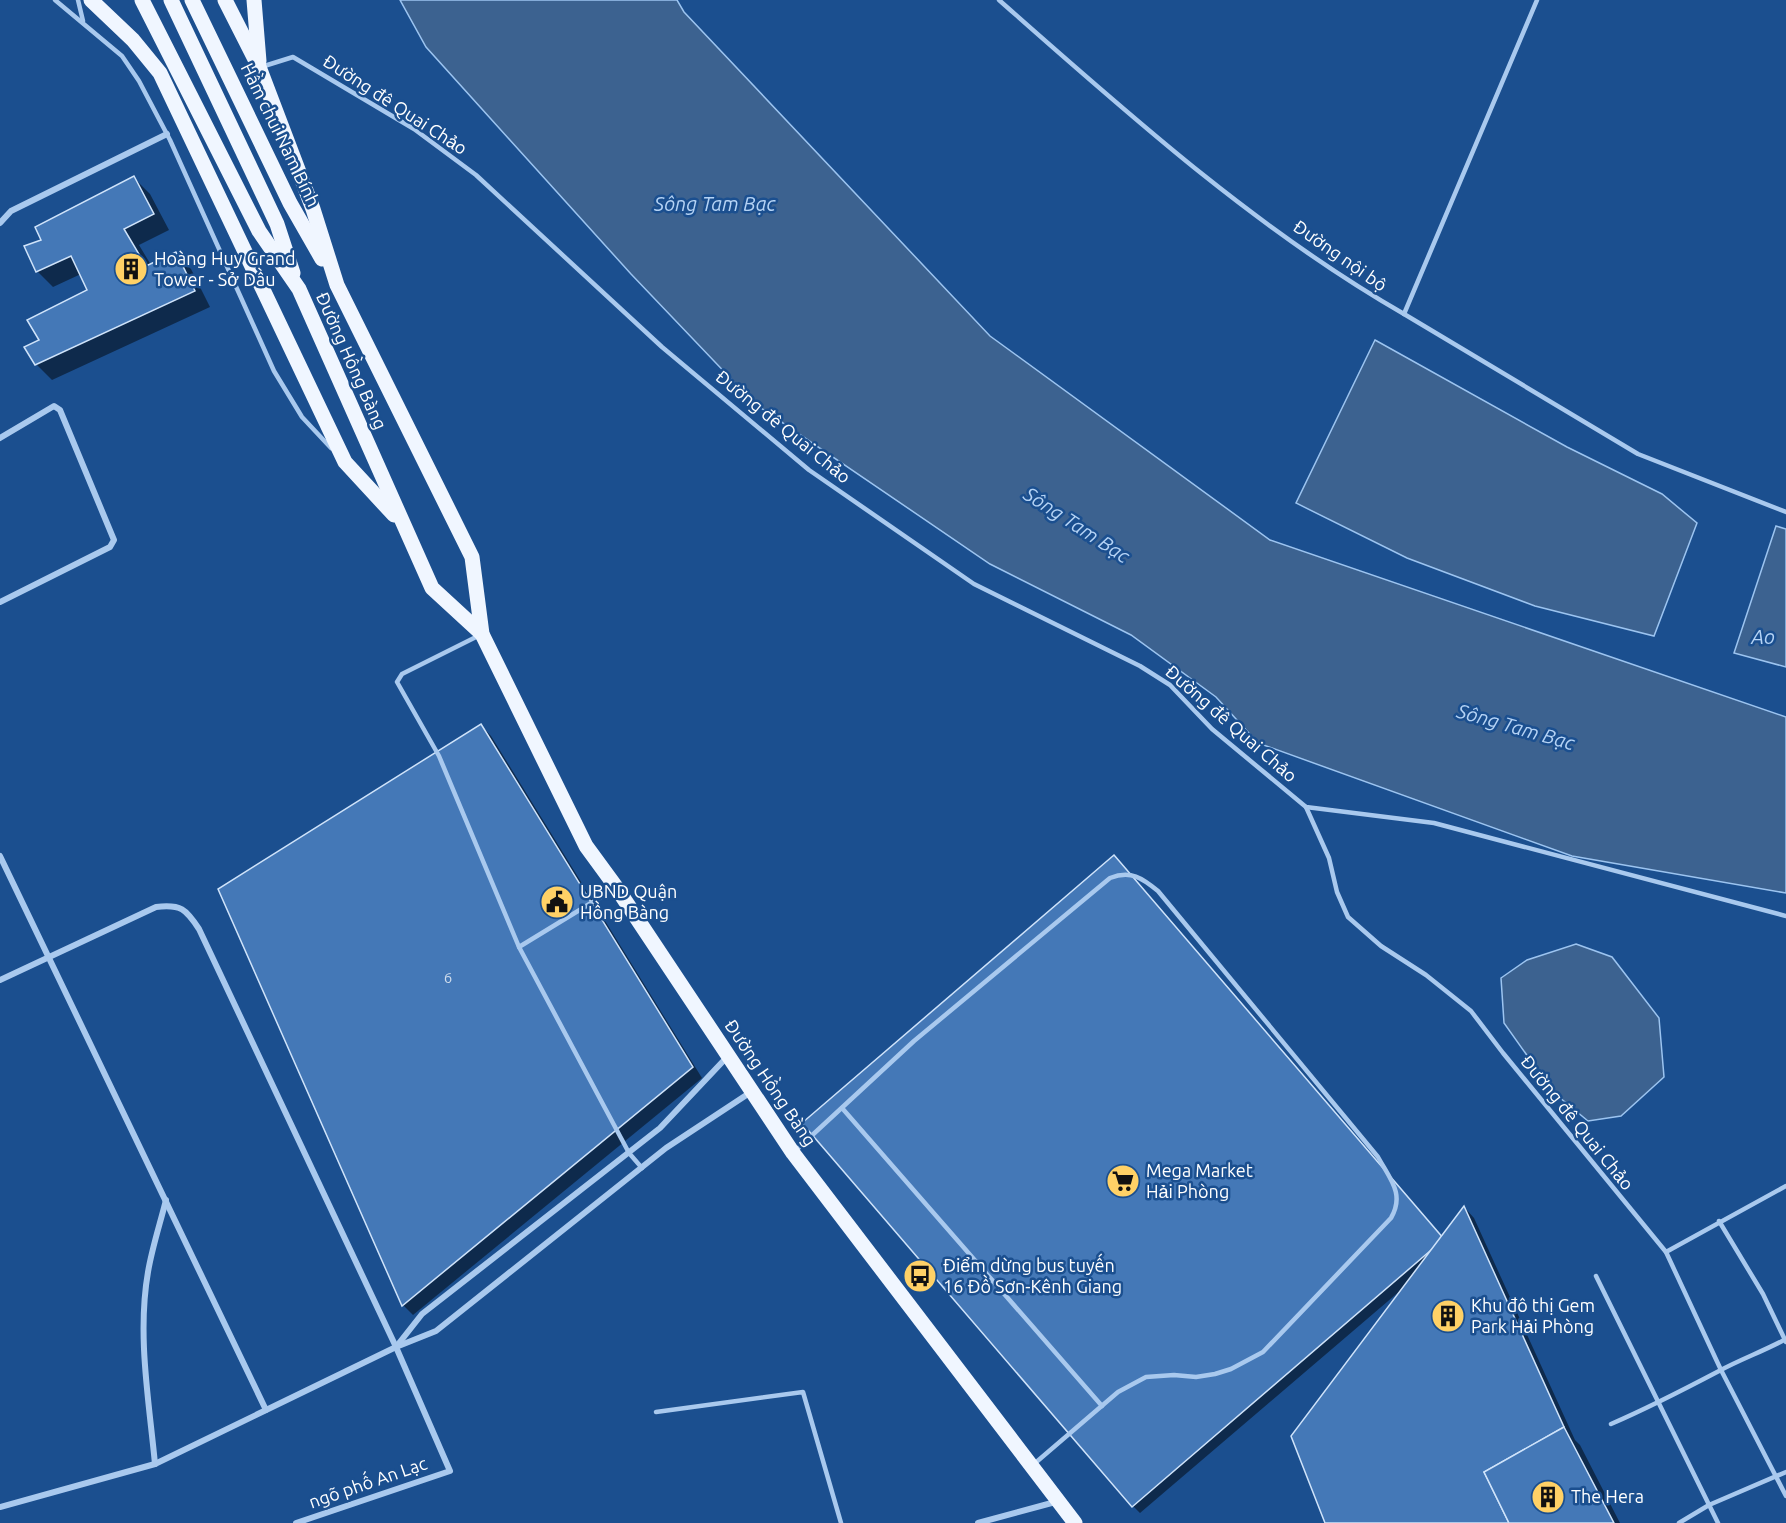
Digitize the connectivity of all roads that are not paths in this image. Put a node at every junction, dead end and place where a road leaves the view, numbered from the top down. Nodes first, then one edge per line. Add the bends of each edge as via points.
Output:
1 (55, 0) edge
2 (78, 0) edge
3 (91, 0) edge
4 (142, 0) edge
5 (171, 0) edge
6 (192, 0) edge
7 (225, 0) edge
8 (254, 0) edge
9 (999, 0) edge
10 (1537, 0) edge
11 (83, 22) junction
12 (259, 67) junction
13 (167, 134) junction
14 (0, 223) edge
15 (337, 285) junction
16 (299, 289) junction
17 (1404, 314) junction
18 (0, 438) edge
19 (345, 462) junction
20 (1786, 512) edge
21 (402, 524) junction
22 (0, 602) edge
23 (482, 634) junction
24 (1306, 807) junction
25 (0, 856) edge
26 (616, 888) junction
27 (1786, 916) edge
28 (519, 947) junction
29 (48, 957) junction
30 (0, 980) edge
31 (727, 1057) junction
32 (751, 1092) junction
33 (842, 1108) junction
34 (629, 1153) junction
35 (793, 1153) junction
36 (642, 1168) junction
37 (1785, 1187) edge
38 (166, 1200) junction
39 (1719, 1221) junction
40 (1666, 1252) junction
41 (1596, 1276) dead end
42 (1786, 1340) edge
43 (396, 1347) junction
44 (1721, 1370) junction
45 (1659, 1404) junction
46 (1102, 1406) junction
47 (266, 1410) junction
48 (656, 1413) dead end
49 (1611, 1424) dead end
50 (155, 1464) junction
51 (1032, 1466) junction
52 (1786, 1472) edge
53 (1777, 1477) junction
54 (1786, 1496) edge
55 (1059, 1501) junction
56 (1709, 1505) junction
57 (0, 1507) edge
58 (301, 1522) edge
59 (841, 1523) edge
60 (978, 1523) edge
61 (1075, 1523) edge
62 (1679, 1523) edge
63 (1718, 1523) edge

1 - 11 lane
2 - 11 lane
3 - 19 main road via 133,40 160,73
4 - 16 main road, Đường Hồng Bàng via 259,231
5 - 16 main road via 277,224
6 - 15 main road, Hầm chui Nam Bính via 290,203
7 - 12 main road, Đường Hồng Bàng
8 - 12 main road
9 - 17 lane, Đường nội bộ via 1157,140 1349,283
10 - 17 lane, Đường nội bộ
11 - 13 lane via 122,56
12 - 15 main road, Đường Hồng Bàng via 313,209
12 - 24 lane, Đường đê Quai Chảo via 293,57 414,129 476,175 662,347 809,470 974,584 1170,684 1212,729
13 - 14 street via 11,211
13 - 19 lane via 274,371 302,417
15 - 23 main road, Đường Hồng Bàng via 472,557
16 - 21 main road, Đường Hồng Bàng
17 - 20 lane via 1638,454
18 - 22 street via 45,409 54,406 60,410 114,540 110,547
19 - 21 main road
21 - 23 main road, Đường Hồng Bàng via 432,588
23 - 26 main road, Đường Hồng Bàng via 586,846
23 - 28 lane via 402,674 397,682 439,756
24 - 27 lane via 1434,823
24 - 40 lane, Đường đê Quai Chảo via 1329,858 1348,917 1381,946 1472,1011
25 - 29 street
26 - 28 lane
26 - 31 main road, Đường Hồng Bàng
28 - 34 lane
29 - 30 street
29 - 38 street
29 - 43 street via 156,906 174,904 188,912
31 - 32 main road, Đường Hồng Bàng
31 - 34 street via 660,1128
32 - 35 main road, Đường Hồng Bàng
32 - 36 street
33 - 35 lane
33 - 46 lane
33 - 46 lane via 914,1041 1110,878 1123,873 1137,875 1158,891 1378,1157 1399,1196 1391,1218 1263,1352 1215,1374 1146,1377
34 - 36 lane
34 - 43 street via 422,1314
35 - 51 main road, Đường Hồng Bàng
36 - 43 street via 436,1331
37 - 39 lane
38 - 47 street
38 - 50 street via 148,1272 144,1311
39 - 40 lane
39 - 42 lane
40 - 44 lane, Đường đê Quai Chảo
41 - 45 lane
42 - 44 lane
43 - 47 street
43 - 58 street, ngõ phố An Lạc via 450,1471
44 - 45 lane
44 - 53 lane, Đường đê Quai Chảo
45 - 49 lane
45 - 56 lane
46 - 51 lane
47 - 50 street
48 - 59 lane via 803,1392
50 - 57 street
51 - 55 main road, Đường Hồng Bàng
52 - 53 lane
53 - 54 lane, Đường đê Quai Chảo
53 - 56 lane
55 - 60 street
55 - 61 main road, Đường Hồng Bàng
56 - 62 lane
56 - 63 lane

